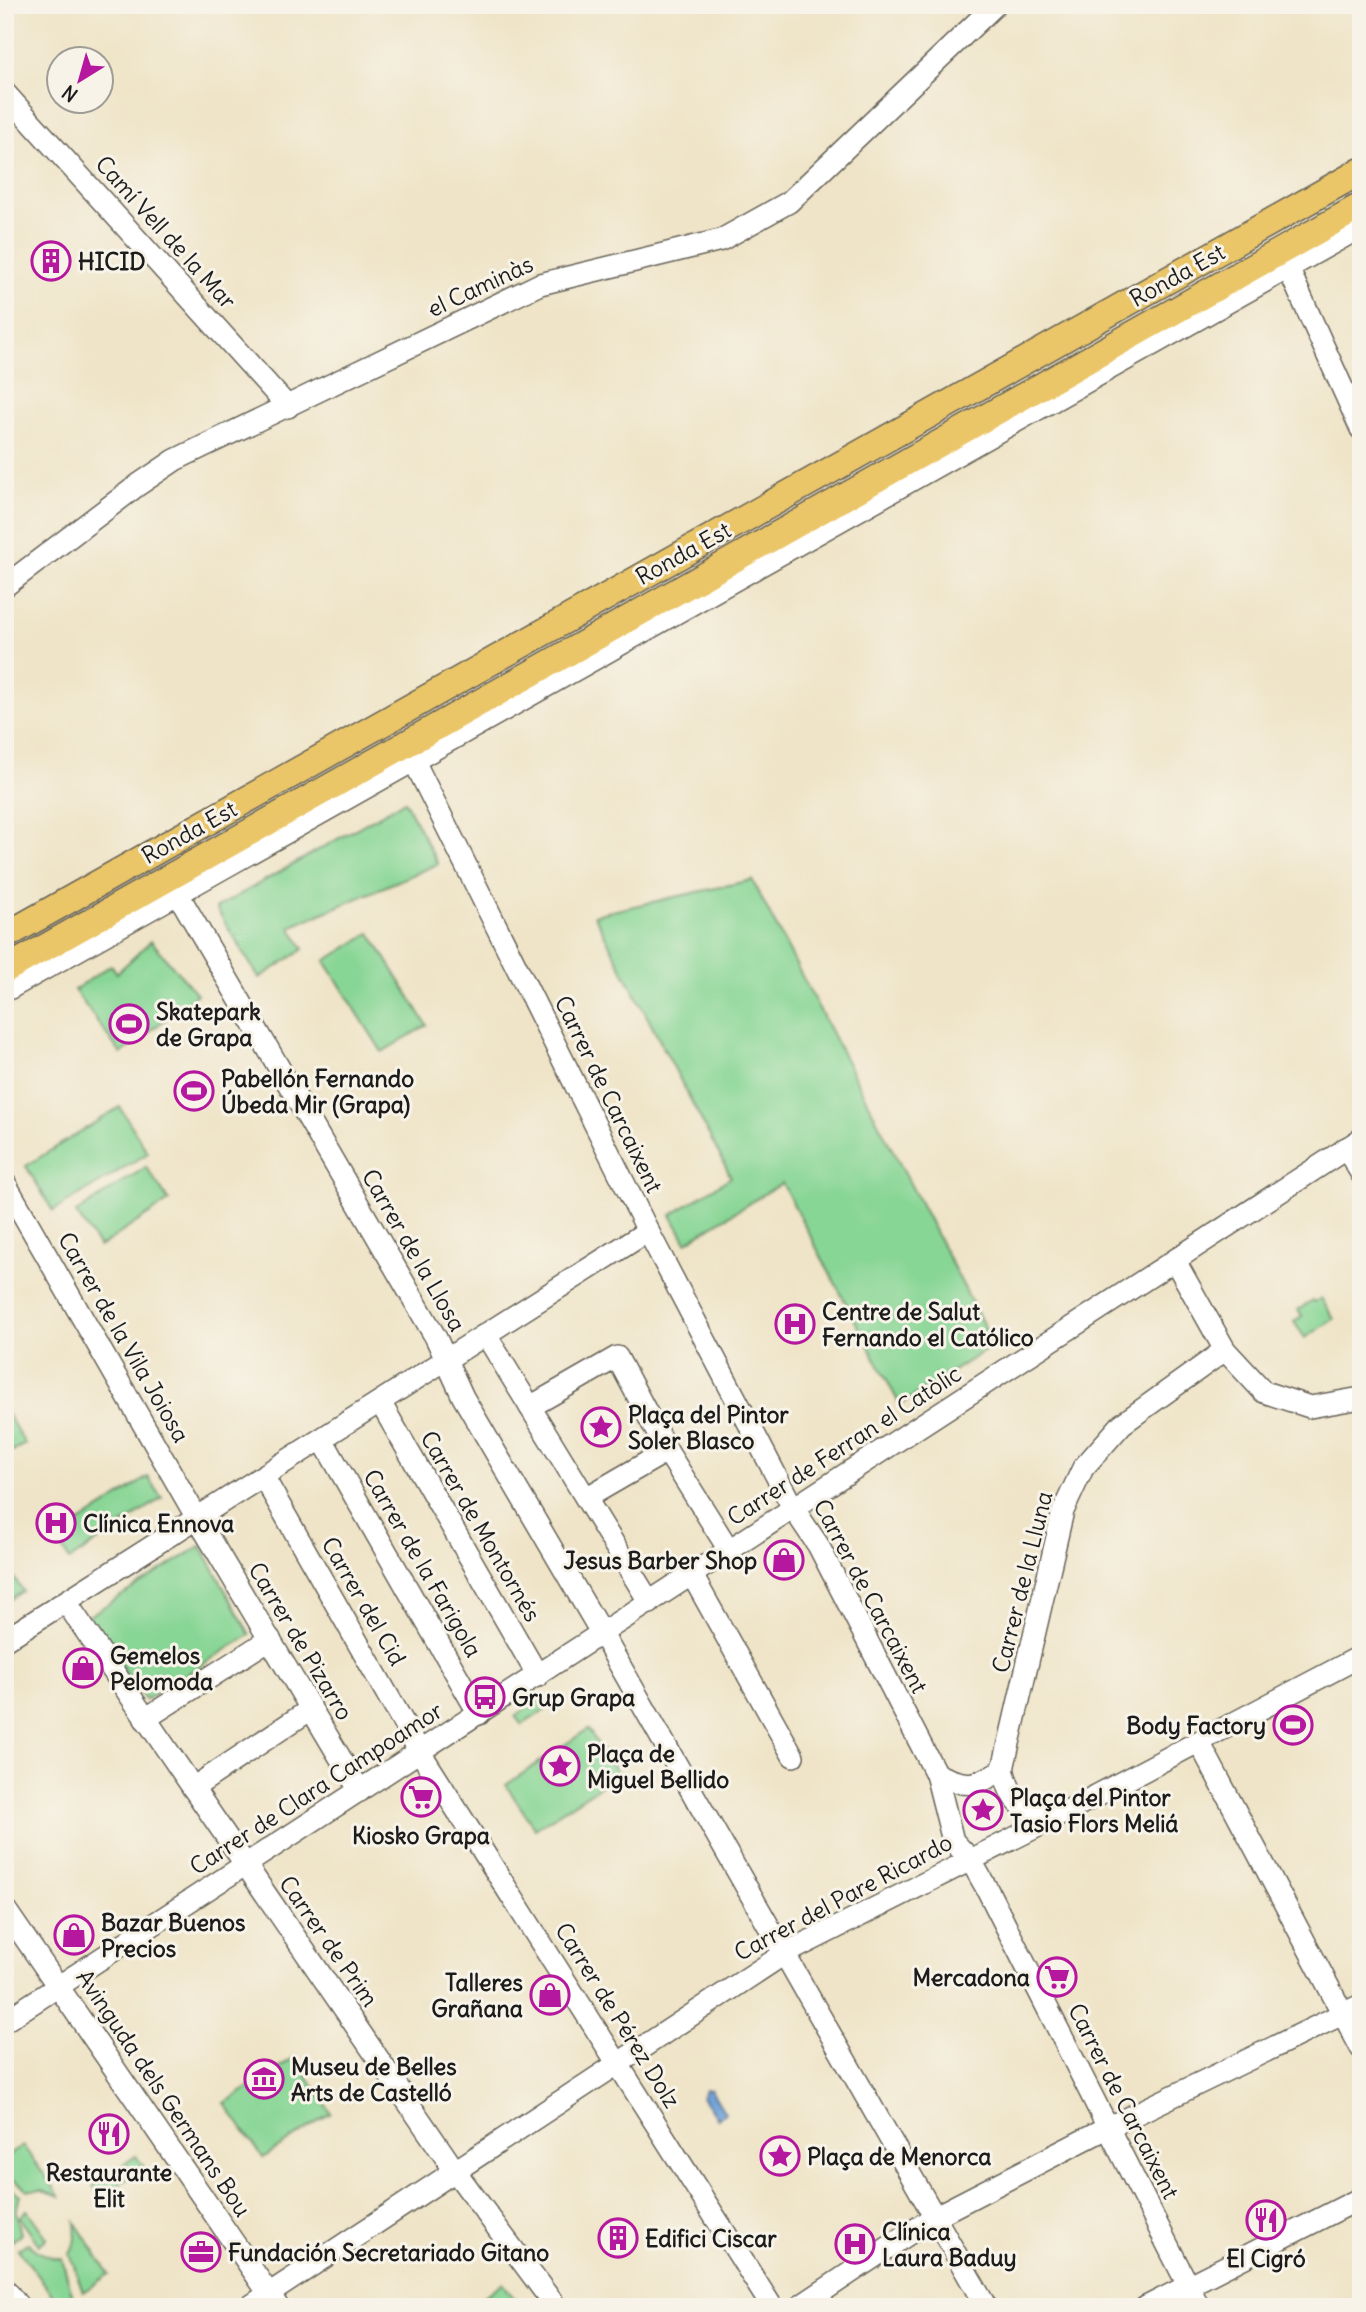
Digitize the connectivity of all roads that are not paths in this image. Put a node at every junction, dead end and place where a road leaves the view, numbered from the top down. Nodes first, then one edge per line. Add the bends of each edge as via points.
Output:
1 (995, 5) edge
2 (5, 93) edge
3 (1361, 171) edge
4 (1361, 205) edge
5 (1361, 227) edge
6 (1289, 268) junction
7 (288, 407) junction
8 (1361, 429) edge
9 (5, 586) edge
10 (414, 761) junction
11 (178, 894) junction
12 (5, 936) edge
13 (5, 970) edge
14 (5, 991) edge
15 (1354, 1144) edge
16 (1361, 1172) edge
17 (5, 1183) edge
18 (648, 1231) junction
19 (1175, 1261) junction
20 (486, 1335) junction
21 (1225, 1350) junction
22 (445, 1360) junction
23 (1361, 1398) edge
24 (380, 1402) junction
25 (530, 1407) junction
26 (322, 1439) junction
27 (667, 1451) junction
28 (263, 1476) junction
29 (586, 1498) junction
30 (793, 1508) junction
31 (197, 1518) junction
32 (729, 1550) junction
33 (692, 1575) junction
34 (66, 1602) junction
35 (650, 1602) junction
36 (602, 1634) junction
37 (270, 1639) junction
38 (5, 1640) edge
39 (1361, 1657) edge
40 (538, 1676) junction
41 (311, 1709) junction
42 (479, 1714) junction
43 (145, 1719) junction
44 (1199, 1742) junction
45 (420, 1752) junction
46 (793, 1756) dead end
47 (1003, 1769) junction
48 (936, 1774) junction
49 (193, 1788) junction
50 (360, 1791) junction
51 (1052, 1819) junction
52 (970, 1859) junction
53 (245, 1866) junction
54 (5, 1909) edge
55 (784, 1954) junction
56 (59, 1986) junction
57 (1352, 2010) edge
58 (5, 2021) edge
59 (1361, 2048) edge
60 (617, 2062) junction
61 (1109, 2127) junction
62 (455, 2171) junction
63 (1361, 2197) edge
64 (934, 2217) junction
65 (1188, 2286) junction
66 (5, 2289) edge
67 (273, 2300) edge
68 (19, 2307) edge
69 (249, 2307) edge
70 (556, 2307) edge
71 (772, 2307) edge
72 (799, 2307) edge
73 (986, 2307) edge
74 (1146, 2307) edge
75 (1199, 2307) edge

1 - 7 street, el Caminàs via 789,202 721,240 540,284
2 - 7 street, Camí Vell de la Mar
3 - 12 main road, Ronda Est
4 - 13 main road, Ronda Est
5 - 6 street
6 - 8 street
6 - 10 street
7 - 9 street, el Caminàs via 175,460
10 - 11 street
10 - 18 street, Carrer de Carcaixent
11 - 14 street
11 - 22 street, Carrer de la Llosa
15 - 16 street
15 - 19 street, Carrer de Ferran el Catòlic
17 - 31 street, Carrer de la Vila Joiosa
18 - 20 street
18 - 30 street, Carrer de Carcaixent
19 - 21 street
19 - 30 street, Carrer de Ferran el Catòlic
20 - 22 street
20 - 25 street
21 - 23 street via 1264,1392 1310,1407
21 - 47 street, Carrer de la Lluna via 1122,1424 1083,1468 1063,1511
22 - 24 street
22 - 36 street, Carrer de la Llosa
24 - 26 street
24 - 40 street, Carrer de Montornés
25 - 27 street via 617,1357
25 - 29 street
26 - 28 street
26 - 42 street, Carrer de la Farigola
27 - 29 street
27 - 32 street
28 - 31 street
28 - 45 street, Carrer del Cid
29 - 35 street
30 - 32 street, Carrer de Ferran el Catòlic
30 - 48 street, Carrer de Carcaixent via 818,1545
31 - 34 street
31 - 37 street, Carrer de Pizarro
32 - 33 street, Carrer de Ferran el Catòlic
33 - 35 street, Carrer de Ferran el Catòlic
33 - 46 street
34 - 38 street
34 - 43 street, Carrer de Prim
35 - 36 street, Carrer de Ferran el Catòlic
36 - 40 street, Carrer de Clara Campoamor
36 - 55 street, Carrer de la Llosa
37 - 41 street, Carrer de Pizarro
37 - 43 street
39 - 44 street, Carrer del Pare Ricardo
40 - 42 street, Carrer de Clara Campoamor
41 - 49 street
41 - 50 street, Carrer de Pizarro
42 - 45 street, Carrer de Clara Campoamor
43 - 49 street, Carrer de Prim
44 - 51 street, Carrer del Pare Ricardo
44 - 57 street
45 - 50 street, Carrer de Clara Campoamor
45 - 60 street, Carrer de Pérez Dolz
47 - 48 street via 980,1784
47 - 51 street via 1010,1795 1025,1808
48 - 52 street, Carrer de Carcaixent via 953,1840
49 - 53 street, Carrer de Prim
50 - 53 street, Carrer de Clara Campoamor
51 - 52 street, Carrer del Pare Ricardo
52 - 55 street, Carrer del Pare Ricardo
52 - 61 street, Carrer de Carcaixent
53 - 56 street, Carrer de Clara Campoamor
53 - 62 street, Carrer de Prim
54 - 56 street, Avinguda dels Germans Bou
55 - 60 street, Carrer del Pare Ricardo
55 - 64 street, Carrer de la Llosa
56 - 58 street, Carrer de Clara Campoamor
56 - 67 street, Avinguda dels Germans Bou
57 - 59 street
57 - 61 street
60 - 62 street, Carrer del Pare Ricardo
60 - 71 street, Carrer de Pérez Dolz
61 - 64 street
61 - 65 street, Carrer de Carcaixent
62 - 67 street, Carrer del Pare Ricardo
62 - 70 street, Carrer de Prim
63 - 65 street
64 - 72 street
64 - 73 street, Carrer de la Llosa
65 - 74 street
65 - 75 street, Carrer de Carcaixent
66 - 68 street
67 - 69 street, Carrer del Pare Ricardo

